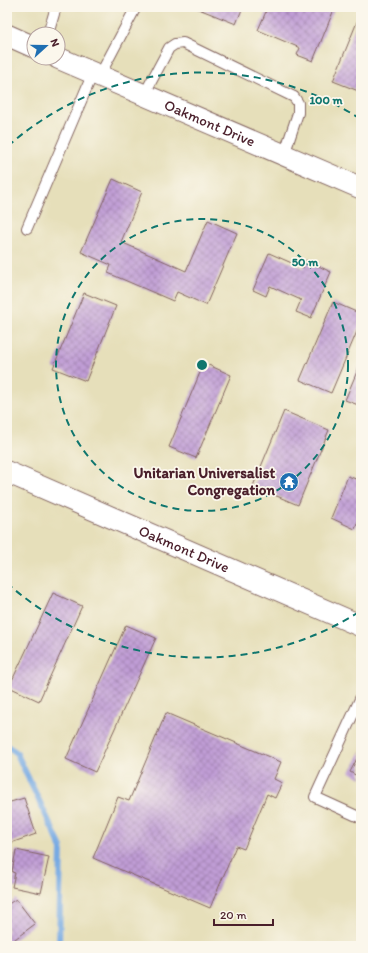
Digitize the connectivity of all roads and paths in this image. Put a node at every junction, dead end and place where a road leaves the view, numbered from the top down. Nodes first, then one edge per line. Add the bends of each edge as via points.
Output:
1 (56, 7) edge
2 (136, 7) edge
3 (50, 26) edge
4 (7, 36) edge
5 (26, 44) edge
6 (66, 61) edge
7 (96, 74) junction
8 (144, 95) junction
9 (284, 155) junction
10 (361, 188) edge
11 (27, 228) dead end
12 (7, 472) edge
13 (360, 622) edge
14 (361, 698) edge
15 (361, 818) edge

1 - 3 lane
2 - 7 lane
4 - 5 street
6 - 7 street, Oakmont Drive
7 - 8 street, Oakmont Drive
7 - 11 lane
8 - 9 street, Oakmont Drive
8 - 9 lane via 169,48 183,43 294,97 298,103 298,113
9 - 10 street, Oakmont Drive
12 - 13 street, Oakmont Drive
14 - 15 lane via 315,796

